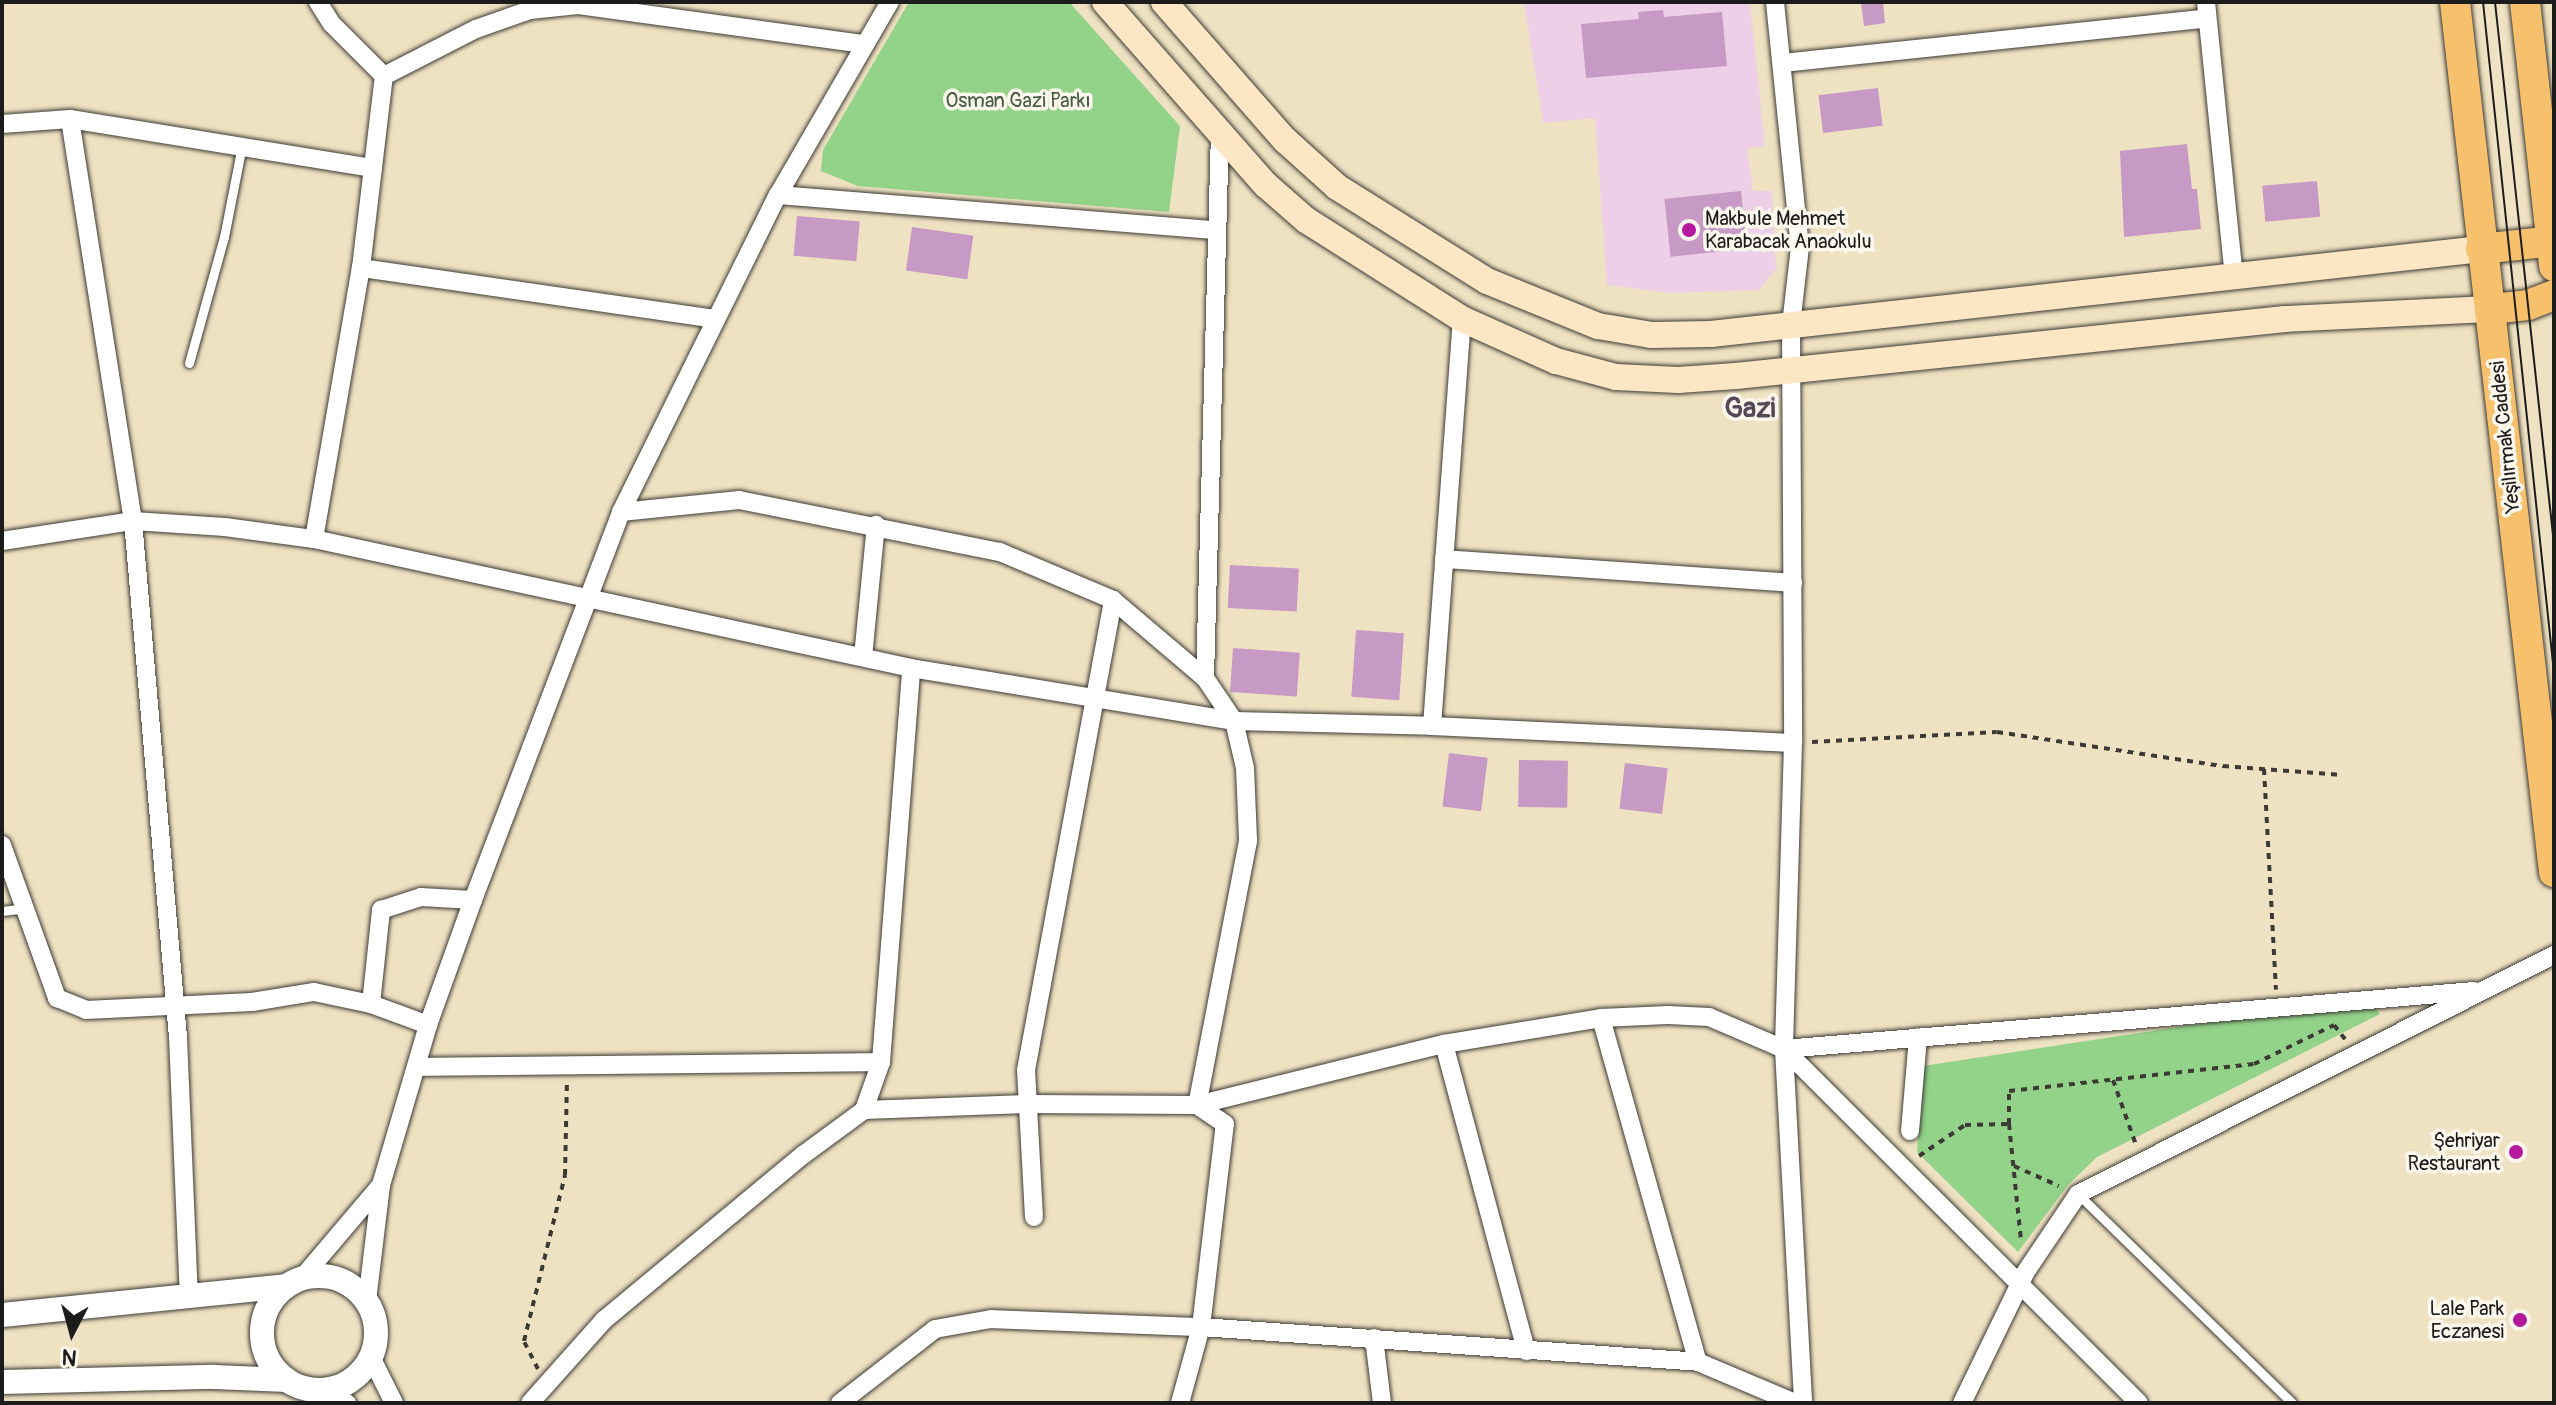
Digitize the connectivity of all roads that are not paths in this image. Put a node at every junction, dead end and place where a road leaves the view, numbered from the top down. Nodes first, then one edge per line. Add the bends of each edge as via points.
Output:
1 (318, 2) edge
2 (874, 2) edge
3 (890, 2) edge
4 (1105, 2) edge
5 (1164, 2) edge
6 (1775, 2) edge
7 (2455, 2) edge
8 (2525, 2) edge
9 (2206, 10) edge
10 (864, 44) junction
11 (1782, 63) junction
12 (384, 76) junction
13 (70, 119) junction
14 (2, 124) edge
15 (1220, 131) junction
16 (242, 145) junction
17 (373, 168) junction
18 (778, 195) junction
19 (1215, 230) junction
20 (2481, 249) junction
21 (2553, 250) edge
22 (361, 268) junction
23 (2234, 276) junction
24 (2554, 295) edge
25 (2491, 309) junction
26 (714, 319) junction
27 (1462, 319) junction
28 (1791, 325) junction
29 (189, 363) dead end
30 (1791, 369) junction
31 (621, 512) junction
32 (133, 521) junction
33 (876, 525) junction
34 (3, 537) edge
35 (314, 539) junction
36 (1444, 559) junction
37 (1793, 583) junction
38 (587, 599) junction
39 (1113, 600) junction
40 (863, 657) junction
41 (911, 668) junction
42 (1205, 678) junction
43 (1095, 699) junction
44 (1234, 721) junction
45 (1432, 726) junction
46 (1793, 743) junction
47 (2, 845) edge
48 (2554, 872) edge
49 (473, 900) junction
50 (25, 908) junction
51 (2, 911) edge
52 (2554, 955) edge
53 (2485, 990) junction
54 (371, 1004) junction
55 (175, 1005) junction
56 (1601, 1018) junction
57 (428, 1025) junction
58 (1918, 1037) junction
59 (1444, 1044) junction
60 (1784, 1049) junction
61 (881, 1062) junction
62 (417, 1067) junction
63 (1027, 1104) junction
64 (1197, 1105) junction
65 (864, 1110) junction
66 (1910, 1131) dead end
67 (381, 1185) junction
68 (2078, 1194) junction
69 (1034, 1217) dead end
70 (2023, 1277) junction
71 (294, 1282) junction
72 (189, 1296) junction
73 (367, 1301) junction
74 (2, 1315) edge
75 (1201, 1327) junction
76 (1374, 1338) junction
77 (1526, 1351) junction
78 (371, 1357) junction
79 (1698, 1362) junction
80 (287, 1380) junction
81 (2, 1382) edge
82 (325, 1390) junction
83 (347, 1403) edge
84 (394, 1403) edge
85 (530, 1403) edge
86 (840, 1403) edge
87 (1180, 1403) edge
88 (1382, 1403) edge
89 (1795, 1403) edge
90 (1803, 1403) edge
91 (1962, 1403) edge
92 (2139, 1403) edge
93 (2292, 1403) edge

1 - 12 street via 332,24
2 - 10 street
3 - 10 street
4 - 15 main road
5 - 28 main road via 1305,161 1337,187 1487,281 1598,326 1652,335
6 - 11 street
7 - 20 main road, Yeşilırmak Caddesi
8 - 21 main road
9 - 11 street
9 - 23 street
10 - 12 street via 578,5 530,10 476,29
10 - 18 street
11 - 28 street via 1800,247
12 - 17 street
13 - 14 street
13 - 16 street
13 - 32 street
15 - 19 street
15 - 27 main road via 1266,185 1306,220
16 - 17 street
16 - 29 lane via 224,237
17 - 22 street
18 - 19 street
18 - 26 street
19 - 42 street
20 - 21 main road
20 - 23 main road
20 - 25 main road, Yeşilırmak Caddesi
22 - 26 street
22 - 35 street
23 - 28 main road
24 - 25 main road via 2528,305
25 - 30 main road via 2285,319
25 - 48 main road, Yeşilırmak Caddesi
26 - 31 street
27 - 30 main road via 1556,361 1616,377 1678,380
27 - 36 street
28 - 30 street
30 - 37 street
31 - 33 street via 739,500
31 - 38 street
32 - 34 street
32 - 35 street
32 - 55 street
33 - 39 street via 1000,552
33 - 40 street
35 - 38 street
36 - 37 street
36 - 45 street
37 - 46 street
38 - 40 street
38 - 49 street
39 - 42 street
39 - 43 street
40 - 41 street
41 - 43 street
41 - 61 street
42 - 44 street
43 - 44 street
43 - 63 street via 1026,1070
44 - 45 street
44 - 64 street via 1245,768 1248,841
45 - 46 street
46 - 60 street
47 - 50 street
49 - 54 street via 421,897 381,910
49 - 57 street
50 - 51 lane
50 - 55 street via 57,998 86,1010
52 - 53 street
53 - 58 street
53 - 68 street
54 - 55 street via 314,992 252,1002
54 - 57 street
55 - 72 street
56 - 59 street
56 - 60 street via 1709,1017
56 - 79 street
57 - 62 street
58 - 60 street
58 - 66 street
59 - 64 street
59 - 77 street
60 - 70 street
60 - 90 street
61 - 62 street
61 - 65 street
62 - 67 street
63 - 64 street
63 - 65 street
63 - 69 street
64 - 75 street via 1225,1124
65 - 85 street via 604,1320
67 - 71 street
67 - 73 street
68 - 70 street
68 - 93 lane
70 - 91 street
70 - 92 street
71 - 72 street
71 - 73 street via 320,1275 339,1279
71 - 80 street via 273,1298 261,1333 273,1367
72 - 74 street
73 - 78 street via 376,1329
75 - 76 street
75 - 86 street via 991,1319 935,1329
75 - 87 street
76 - 77 street
76 - 88 street
77 - 79 street
78 - 82 street via 344,1385
78 - 84 street
79 - 89 street
80 - 81 street
80 - 82 street via 305,1389
82 - 83 street

